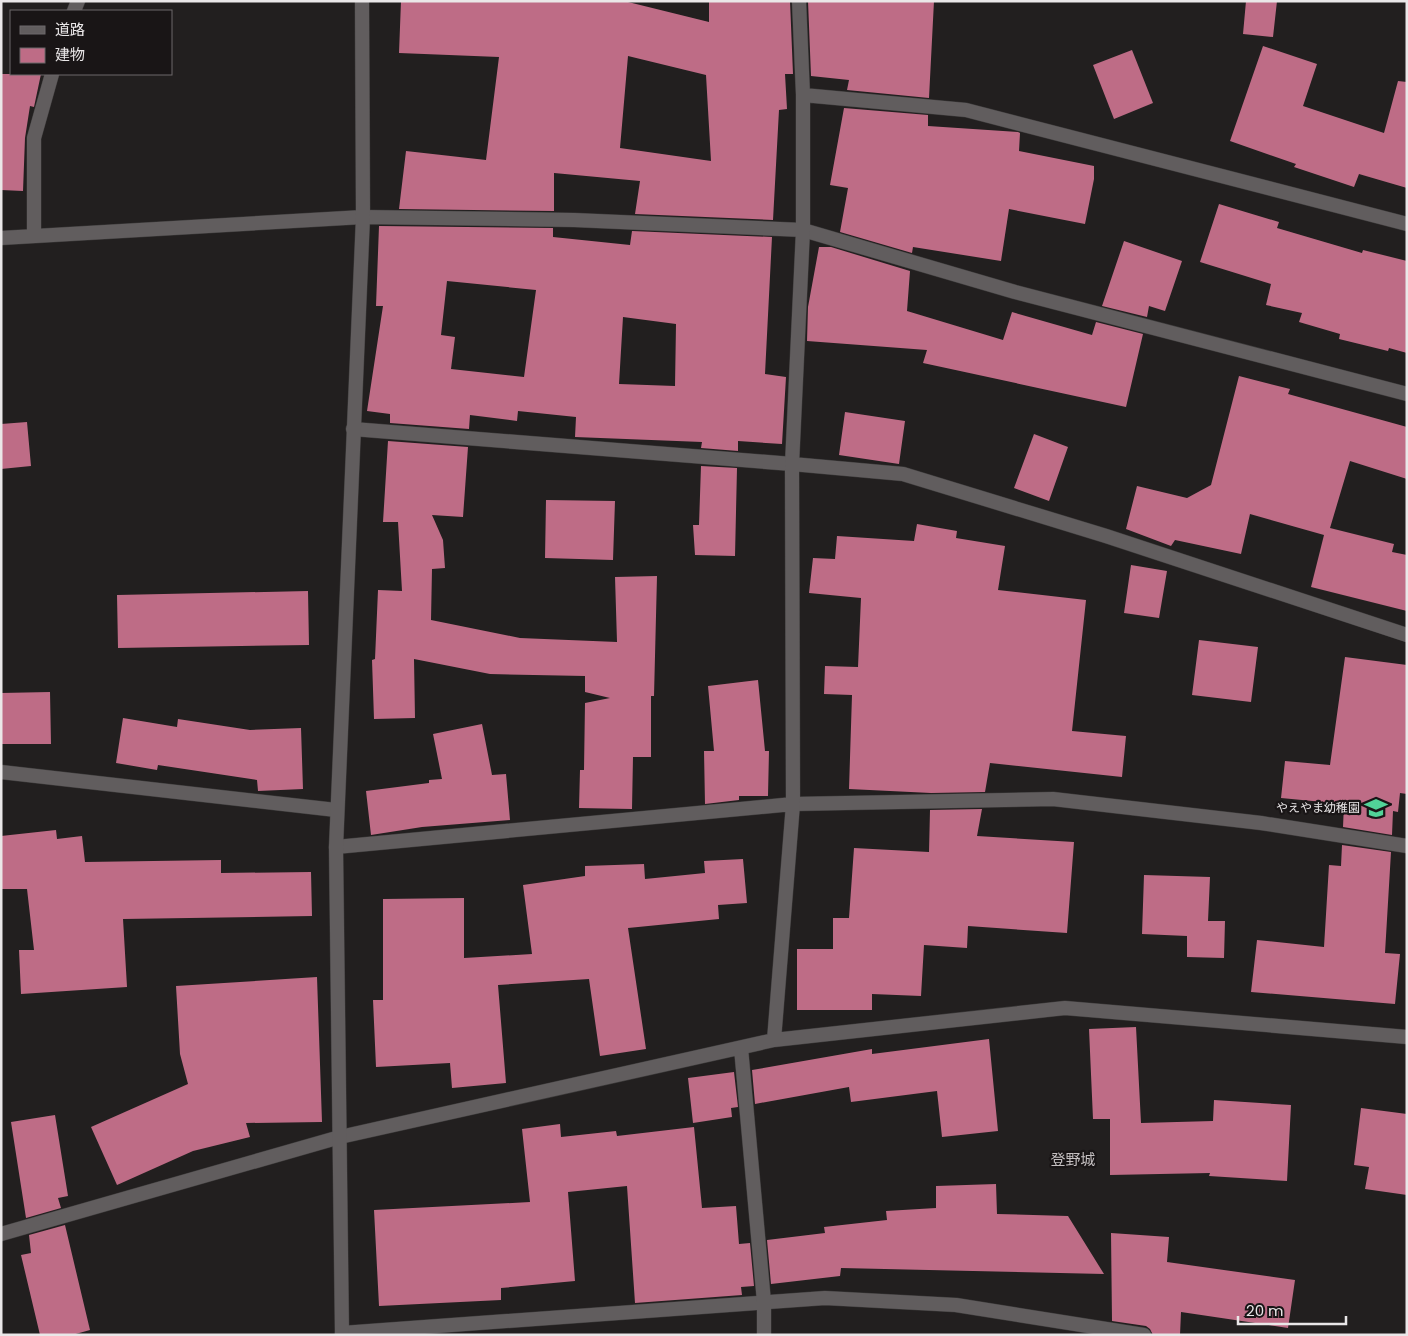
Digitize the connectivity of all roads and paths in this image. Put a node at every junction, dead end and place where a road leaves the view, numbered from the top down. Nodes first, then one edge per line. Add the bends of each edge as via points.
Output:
1 (362, 1) edge
2 (799, 1) edge
3 (52, 75) edge
4 (803, 96) junction
5 (363, 217) junction
6 (1407, 224) edge
7 (803, 230) junction
8 (34, 235) junction
9 (1, 238) edge
10 (1407, 394) edge
11 (353, 429) junction
12 (792, 464) junction
13 (1407, 635) edge
14 (1, 772) edge
15 (793, 804) junction
16 (336, 810) junction
17 (1407, 846) edge
18 (336, 847) junction
19 (1407, 1037) edge
20 (774, 1040) junction
21 (742, 1048) junction
22 (340, 1137) junction
23 (1, 1234) edge
24 (764, 1302) junction
25 (342, 1334) edge
26 (764, 1335) edge
27 (1144, 1335) edge

1 - 5 street
2 - 4 street
3 - 8 street via 34,138
4 - 6 street via 966,110
4 - 7 street
5 - 7 street via 574,220
5 - 8 street
5 - 11 street
7 - 10 street via 1015,292
7 - 12 street
8 - 9 street
11 - 12 street
11 - 16 street
12 - 13 street via 902,474 1106,536
12 - 15 street
14 - 16 street
15 - 17 street via 1052,799 1261,823
15 - 18 street
15 - 20 street
16 - 18 street
18 - 22 street
19 - 20 street via 1065,1008
20 - 21 street
21 - 22 street
21 - 24 street
22 - 23 street
22 - 25 street
24 - 25 street
24 - 26 street
24 - 27 street via 825,1298 956,1305

